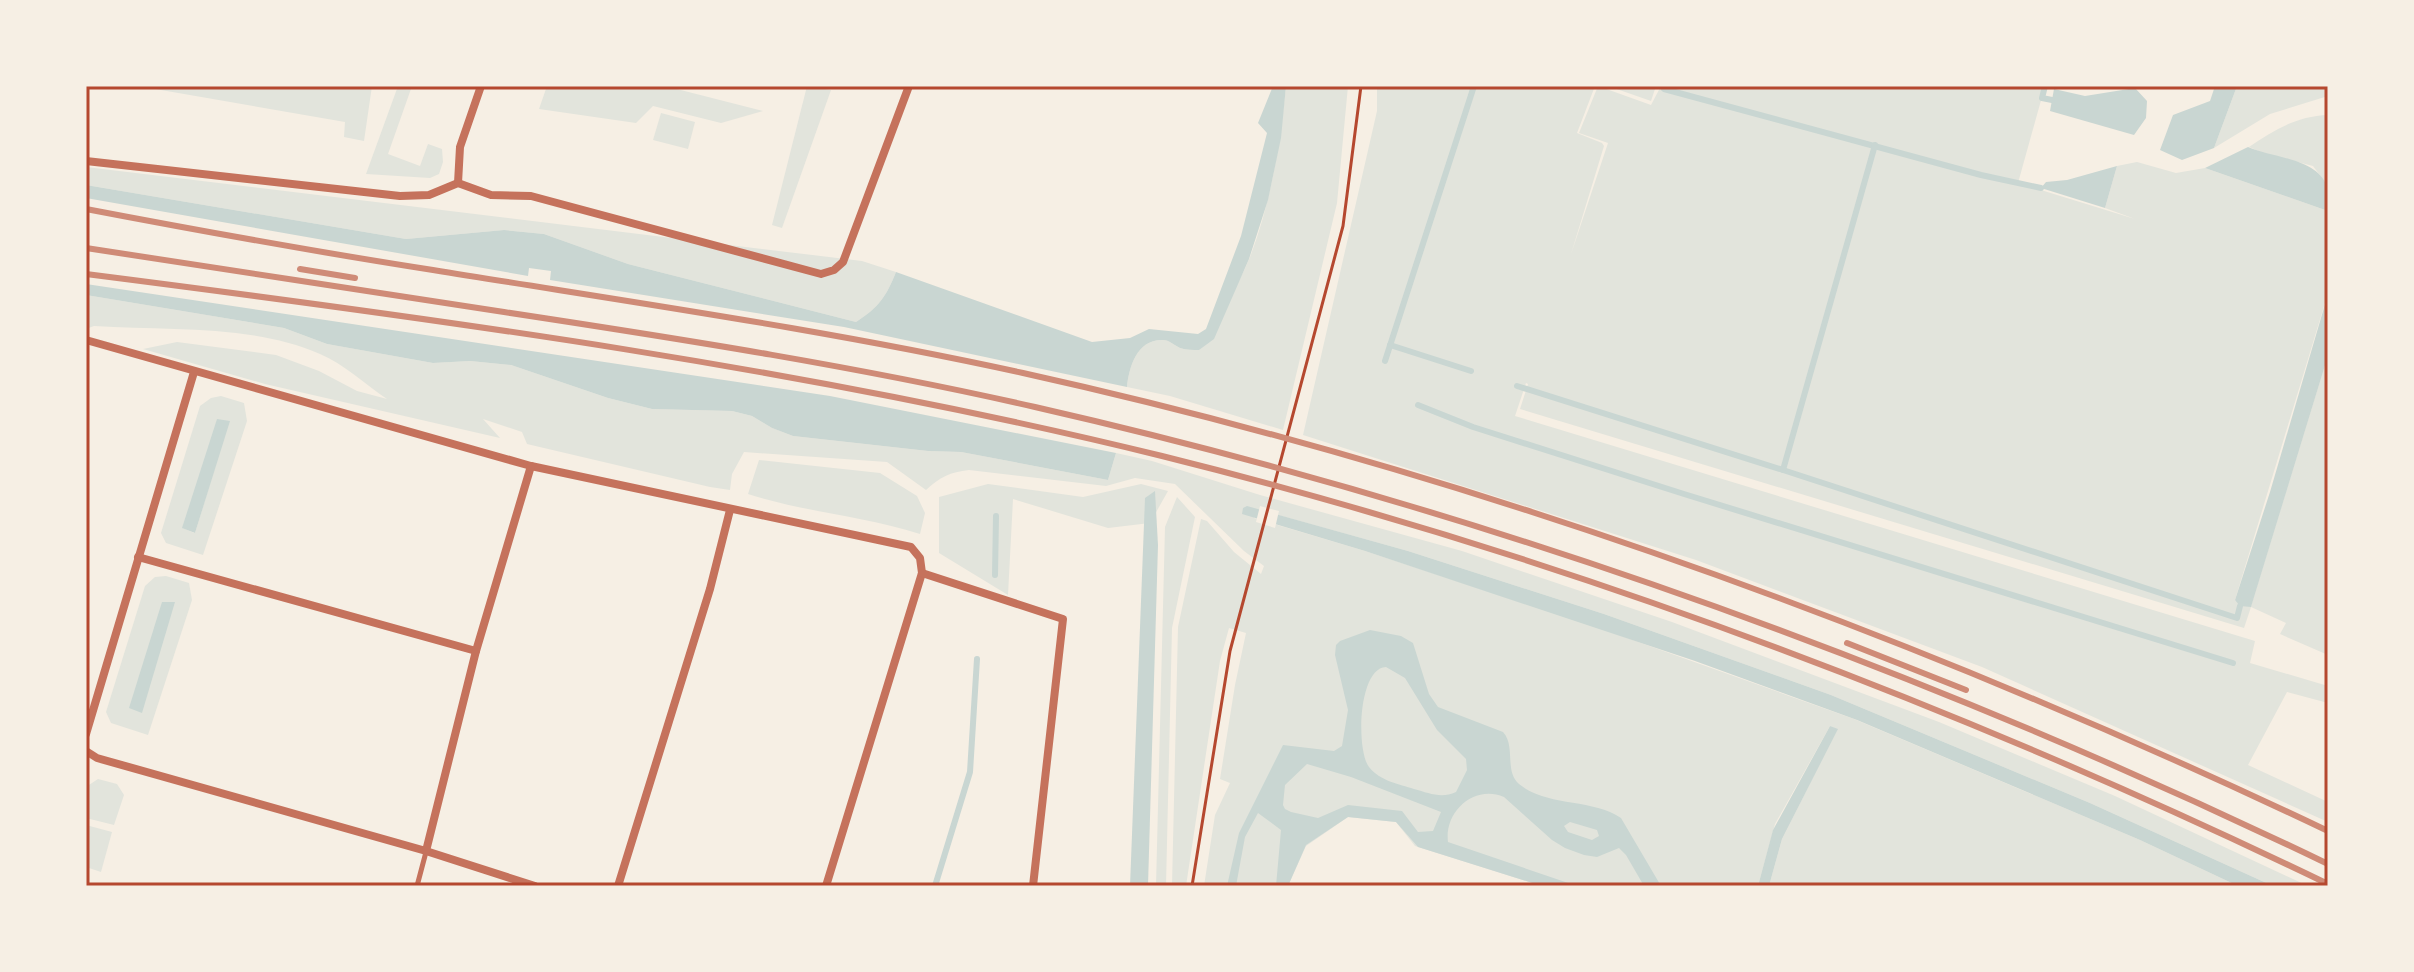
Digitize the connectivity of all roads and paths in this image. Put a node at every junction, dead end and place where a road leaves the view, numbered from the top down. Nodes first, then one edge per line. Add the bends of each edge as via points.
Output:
1 (481, 86) edge
2 (909, 86) edge
3 (1361, 86) edge
4 (86, 161) edge
5 (458, 183) junction
6 (86, 340) edge
7 (194, 372) junction
8 (531, 466) junction
9 (730, 510) junction
10 (138, 557) junction
11 (922, 573) junction
12 (476, 651) junction
13 (86, 734) edge
14 (86, 751) edge
15 (426, 851) junction
16 (417, 886) edge
17 (535, 886) edge
18 (618, 886) edge
19 (826, 886) edge
20 (1033, 886) edge
21 (1192, 886) edge

1 - 5 street via 460,147
2 - 5 street via 843,262 821,274 531,196 491,195
3 - 21 path via 1343,226 1224,677
4 - 5 street via 400,196 429,195
6 - 7 street
7 - 8 street
7 - 10 street
8 - 9 street
8 - 12 street
9 - 11 street via 911,547 920,558
9 - 18 street
10 - 12 street
10 - 13 street
11 - 19 street
11 - 20 street via 1063,619
12 - 15 street
14 - 15 street
15 - 16 lane
15 - 17 street

